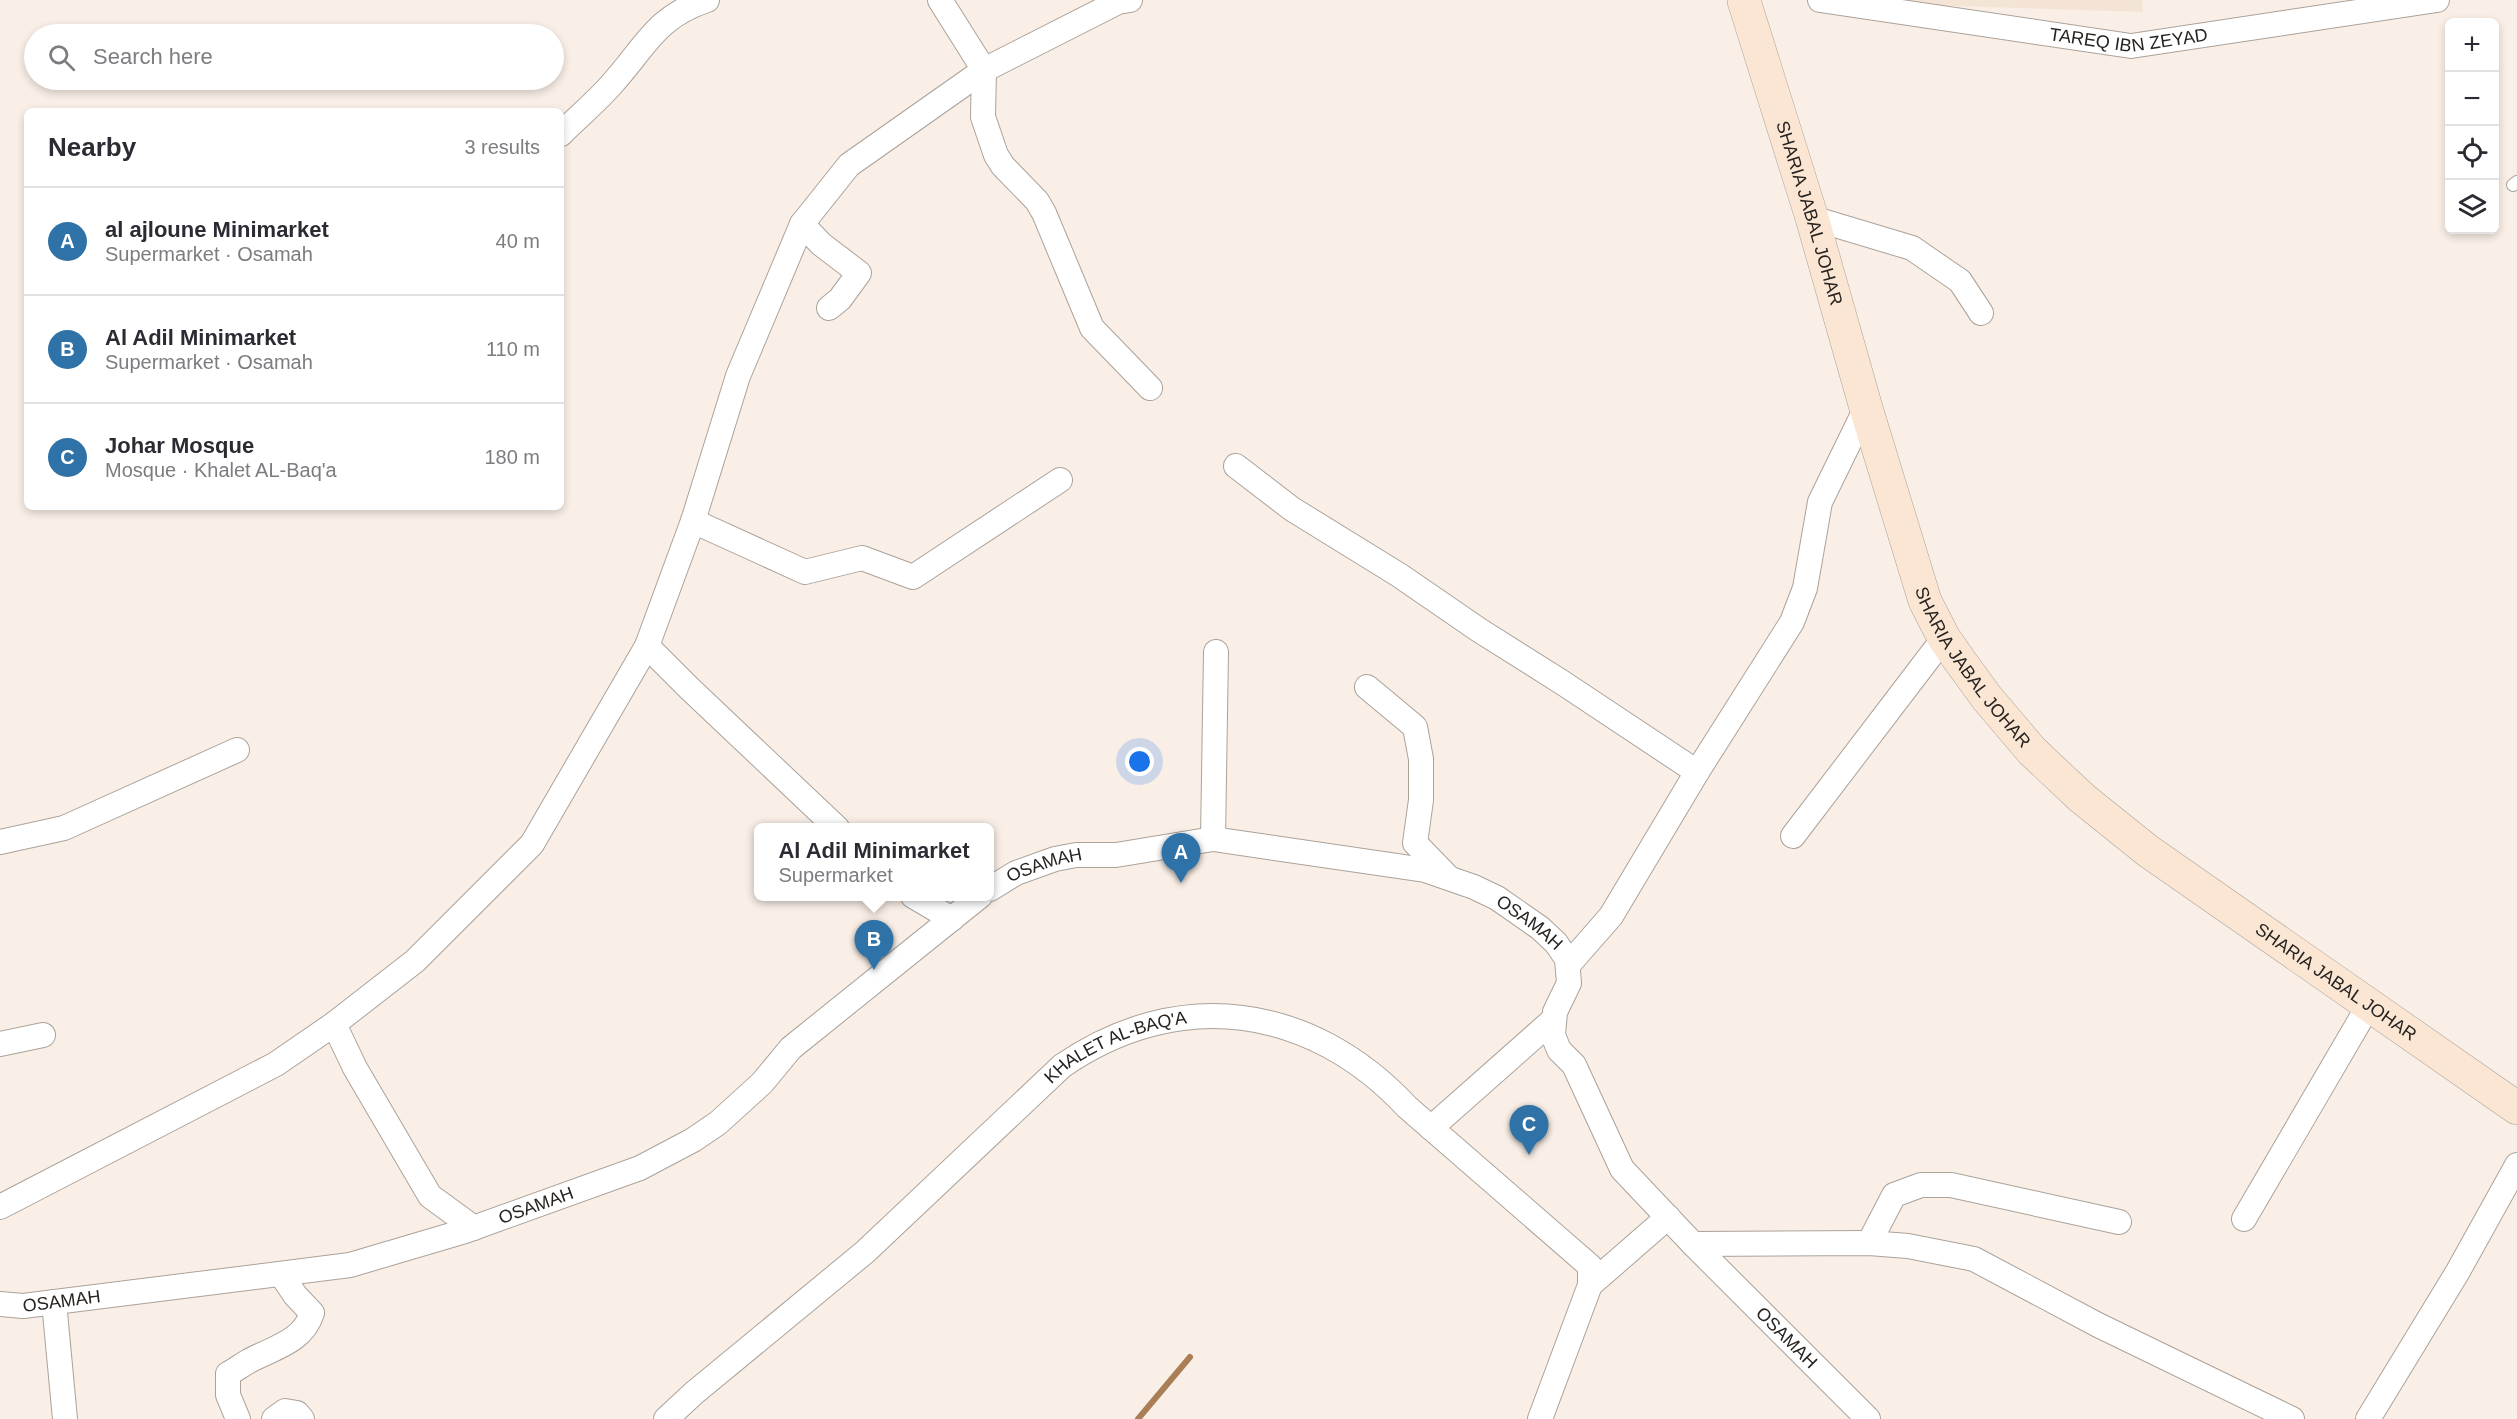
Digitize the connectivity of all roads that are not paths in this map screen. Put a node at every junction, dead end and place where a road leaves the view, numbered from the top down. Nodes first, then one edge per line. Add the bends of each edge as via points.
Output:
1 (707, 0) edge
2 (940, 0) edge
3 (1130, 0) edge
4 (1740, 0) edge
5 (1820, 0) edge
6 (2437, 0) edge
7 (984, 70) junction
8 (564, 131) edge
9 (1812, 218) junction
10 (802, 224) junction
11 (829, 308) dead end
12 (1981, 313) dead end
13 (1150, 388) dead end
14 (1866, 408) junction
15 (1236, 466) dead end
16 (1060, 480) dead end
17 (693, 521) junction
18 (1944, 638) junction
19 (647, 646) junction
20 (1216, 652) dead end
21 (1367, 687) dead end
22 (237, 750) dead end
23 (1697, 772) junction
24 (832, 823) edge
25 (1793, 836) dead end
26 (1213, 839) junction
27 (0, 842) edge
28 (1447, 876) junction
29 (994, 887) edge
30 (920, 901) edge
31 (975, 901) edge
32 (952, 919) junction
33 (1569, 964) junction
34 (2369, 1005) junction
35 (1553, 1020) junction
36 (334, 1024) junction
37 (43, 1035) dead end
38 (0, 1044) edge
39 (2517, 1108) edge
40 (1431, 1128) junction
41 (2517, 1165) edge
42 (0, 1206) edge
43 (1668, 1217) junction
44 (2244, 1219) dead end
45 (2119, 1222) dead end
46 (474, 1228) junction
47 (1869, 1243) junction
48 (1693, 1244) junction
49 (281, 1274) junction
50 (1590, 1285) junction
51 (54, 1302) junction
52 (0, 1304) edge
53 (65, 1419) edge
54 (238, 1419) edge
55 (274, 1419) edge
56 (302, 1419) edge
57 (666, 1419) edge
58 (1540, 1419) edge
59 (1868, 1419) edge
60 (2292, 1419) edge
61 (2368, 1419) edge

1 - 8 street via 683,9 660,25 611,85
2 - 7 street
3 - 7 street via 1118,2
4 - 9 street, SHARIA JABAL JOHAR
5 - 6 street, TAREQ IBN ZEYAD via 2131,46
7 - 10 street via 849,165
7 - 13 street via 984,117 996,155 1044,213 1092,328
9 - 12 street via 1912,248 1960,281
9 - 14 street, SHARIA JABAL JOHAR
10 - 11 street via 859,273
10 - 17 street via 738,376
14 - 18 street, SHARIA JABAL JOHAR via 1925,601
14 - 23 street via 1820,502 1805,588 1792,622
15 - 23 street via 1293,509
16 - 17 street via 913,577 862,558 805,572
17 - 19 street
18 - 25 street
18 - 34 street, SHARIA JABAL JOHAR via 2032,751 2082,798 2148,851
19 - 24 street
19 - 36 street via 532,844 415,961
20 - 26 street
21 - 28 street via 1415,727 1421,759 1421,800 1415,843
22 - 27 street via 63,828
23 - 33 street via 1611,916
26 - 28 street, OSAMAH via 1399,865
26 - 29 street, OSAMAH via 1116,855 1055,859 1016,873
28 - 33 street, OSAMAH via 1520,912 1556,943
30 - 32 street
31 - 32 street, OSAMAH
32 - 46 street, OSAMAH via 790,1048 741,1104 693,1140 624,1174
33 - 35 street, OSAMAH via 1567,990
34 - 39 street, SHARIA JABAL JOHAR
34 - 44 street
35 - 40 street
35 - 43 street, OSAMAH via 1559,1050 1574,1065 1622,1169
36 - 42 street via 276,1064
36 - 46 street via 355,1068 430,1196
37 - 38 street
40 - 50 street, KHALET AL-BAQ'A via 1590,1266
40 - 57 street, KHALET AL-BAQ'A via 1361,1065 1293,1029 1249,1018 1199,1016 1127,1030 1082,1052 1055,1071 865,1252
41 - 61 street
43 - 48 street, OSAMAH
43 - 50 street
45 - 47 street via 1951,1185 1921,1185 1894,1195
46 - 49 street, OSAMAH via 350,1265
47 - 48 street
47 - 60 street via 1974,1259 2098,1325
48 - 59 street, OSAMAH
49 - 51 street, OSAMAH
49 - 54 street via 312,1313 308,1326 281,1348 228,1374 228,1395
50 - 58 street
51 - 52 street, OSAMAH
51 - 53 street
55 - 56 street via 285,1411 297,1413

